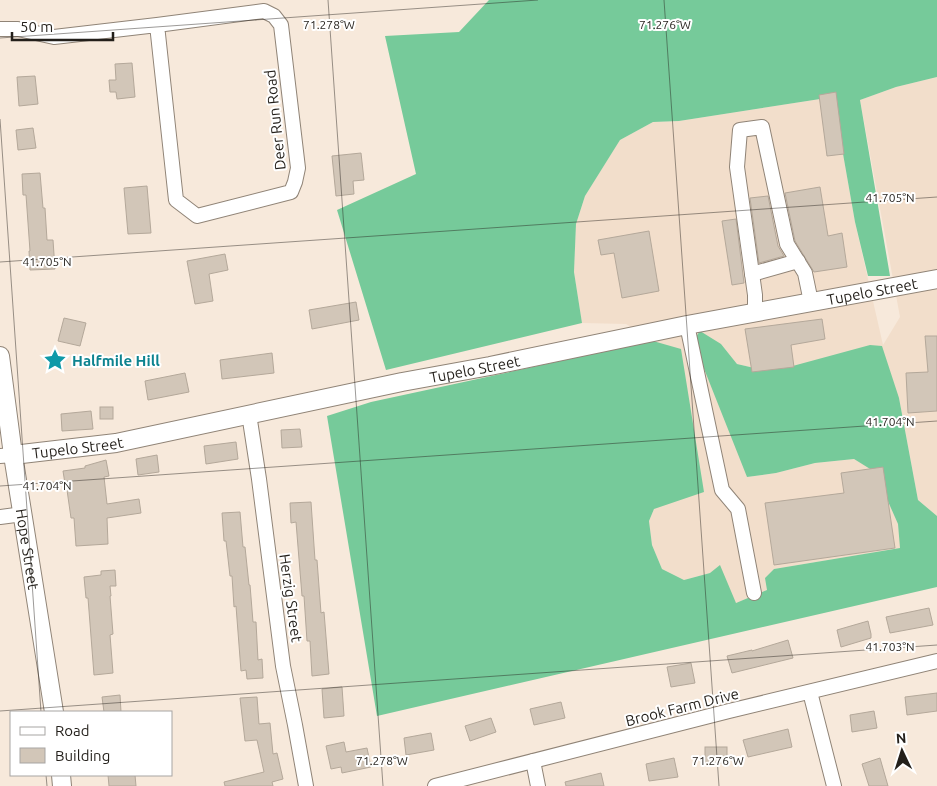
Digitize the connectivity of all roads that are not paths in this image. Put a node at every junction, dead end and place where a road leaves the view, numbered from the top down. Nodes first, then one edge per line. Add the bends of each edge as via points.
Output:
1 (157, 25) junction
2 (0, 29) edge
3 (798, 261) junction
4 (752, 274) junction
5 (937, 279) edge
6 (812, 302) junction
7 (754, 313) junction
8 (687, 325) junction
9 (0, 356) edge
10 (249, 414) junction
11 (6, 456) edge
12 (23, 514) junction
13 (0, 517) edge
14 (754, 593) dead end
15 (937, 660) edge
16 (810, 692) junction
17 (54, 711) edge
18 (533, 761) junction
19 (306, 786) edge
20 (435, 786) edge
21 (538, 786) edge
22 (834, 786) edge

1 - 1 street, Deer Run Road via 264,11 274,16 281,25 298,168 292,192 197,216 176,200
1 - 2 street, Deer Run Road via 54,37
3 - 4 street
3 - 4 street via 787,244 762,127 740,130 737,167
3 - 6 street via 805,273
4 - 7 street
5 - 6 main road, Tupelo Street
6 - 7 main road, Tupelo Street
7 - 8 main road, Tupelo Street
8 - 10 main road, Tupelo Street
8 - 14 street via 722,490 738,509
9 - 11 main road, Hope Street
10 - 11 main road, Tupelo Street via 116,443
10 - 19 street, Herzig Street via 283,666
11 - 12 main road, Hope Street
12 - 13 street
12 - 17 main road, Hope Street
15 - 16 street, Brook Farm Drive
16 - 18 street, Brook Farm Drive
16 - 22 street
18 - 20 street, Brook Farm Drive
18 - 21 street

